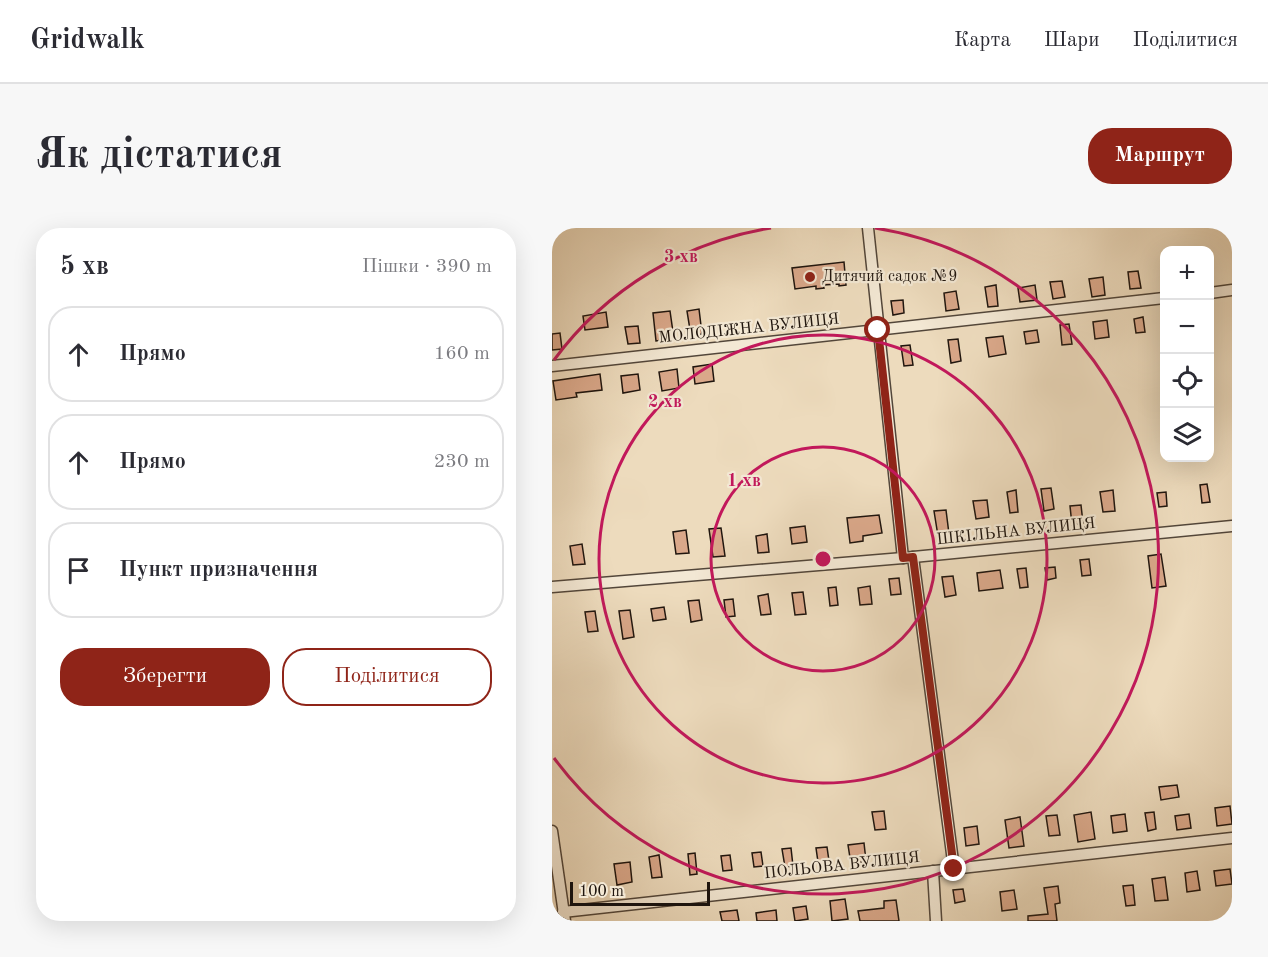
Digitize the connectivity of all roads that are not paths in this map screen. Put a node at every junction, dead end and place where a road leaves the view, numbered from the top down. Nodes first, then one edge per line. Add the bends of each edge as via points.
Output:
1 (868, 228) edge
2 (1232, 290) edge
3 (1214, 292) edge
4 (1160, 298) edge
5 (878, 330) junction
6 (552, 366) edge
7 (1232, 526) edge
8 (908, 558) junction
9 (552, 587) edge
10 (552, 831) edge
11 (1232, 838) edge
12 (954, 869) junction
13 (933, 871) junction
14 (564, 916) edge
15 (936, 921) edge

1 - 5 street
2 - 3 street
4 - 5 street, МОЛОДІЖНА ВУЛИЦЯ
5 - 6 street, МОЛОДІЖНА ВУЛИЦЯ
5 - 8 street
7 - 8 street, ШКІЛЬНА ВУЛИЦЯ
8 - 9 street, ШКІЛЬНА ВУЛИЦЯ
8 - 12 street
10 - 14 street
11 - 12 street, ПОЛЬОВА ВУЛИЦЯ
12 - 13 street, ПОЛЬОВА ВУЛИЦЯ
13 - 14 street, ПОЛЬОВА ВУЛИЦЯ
13 - 15 street

